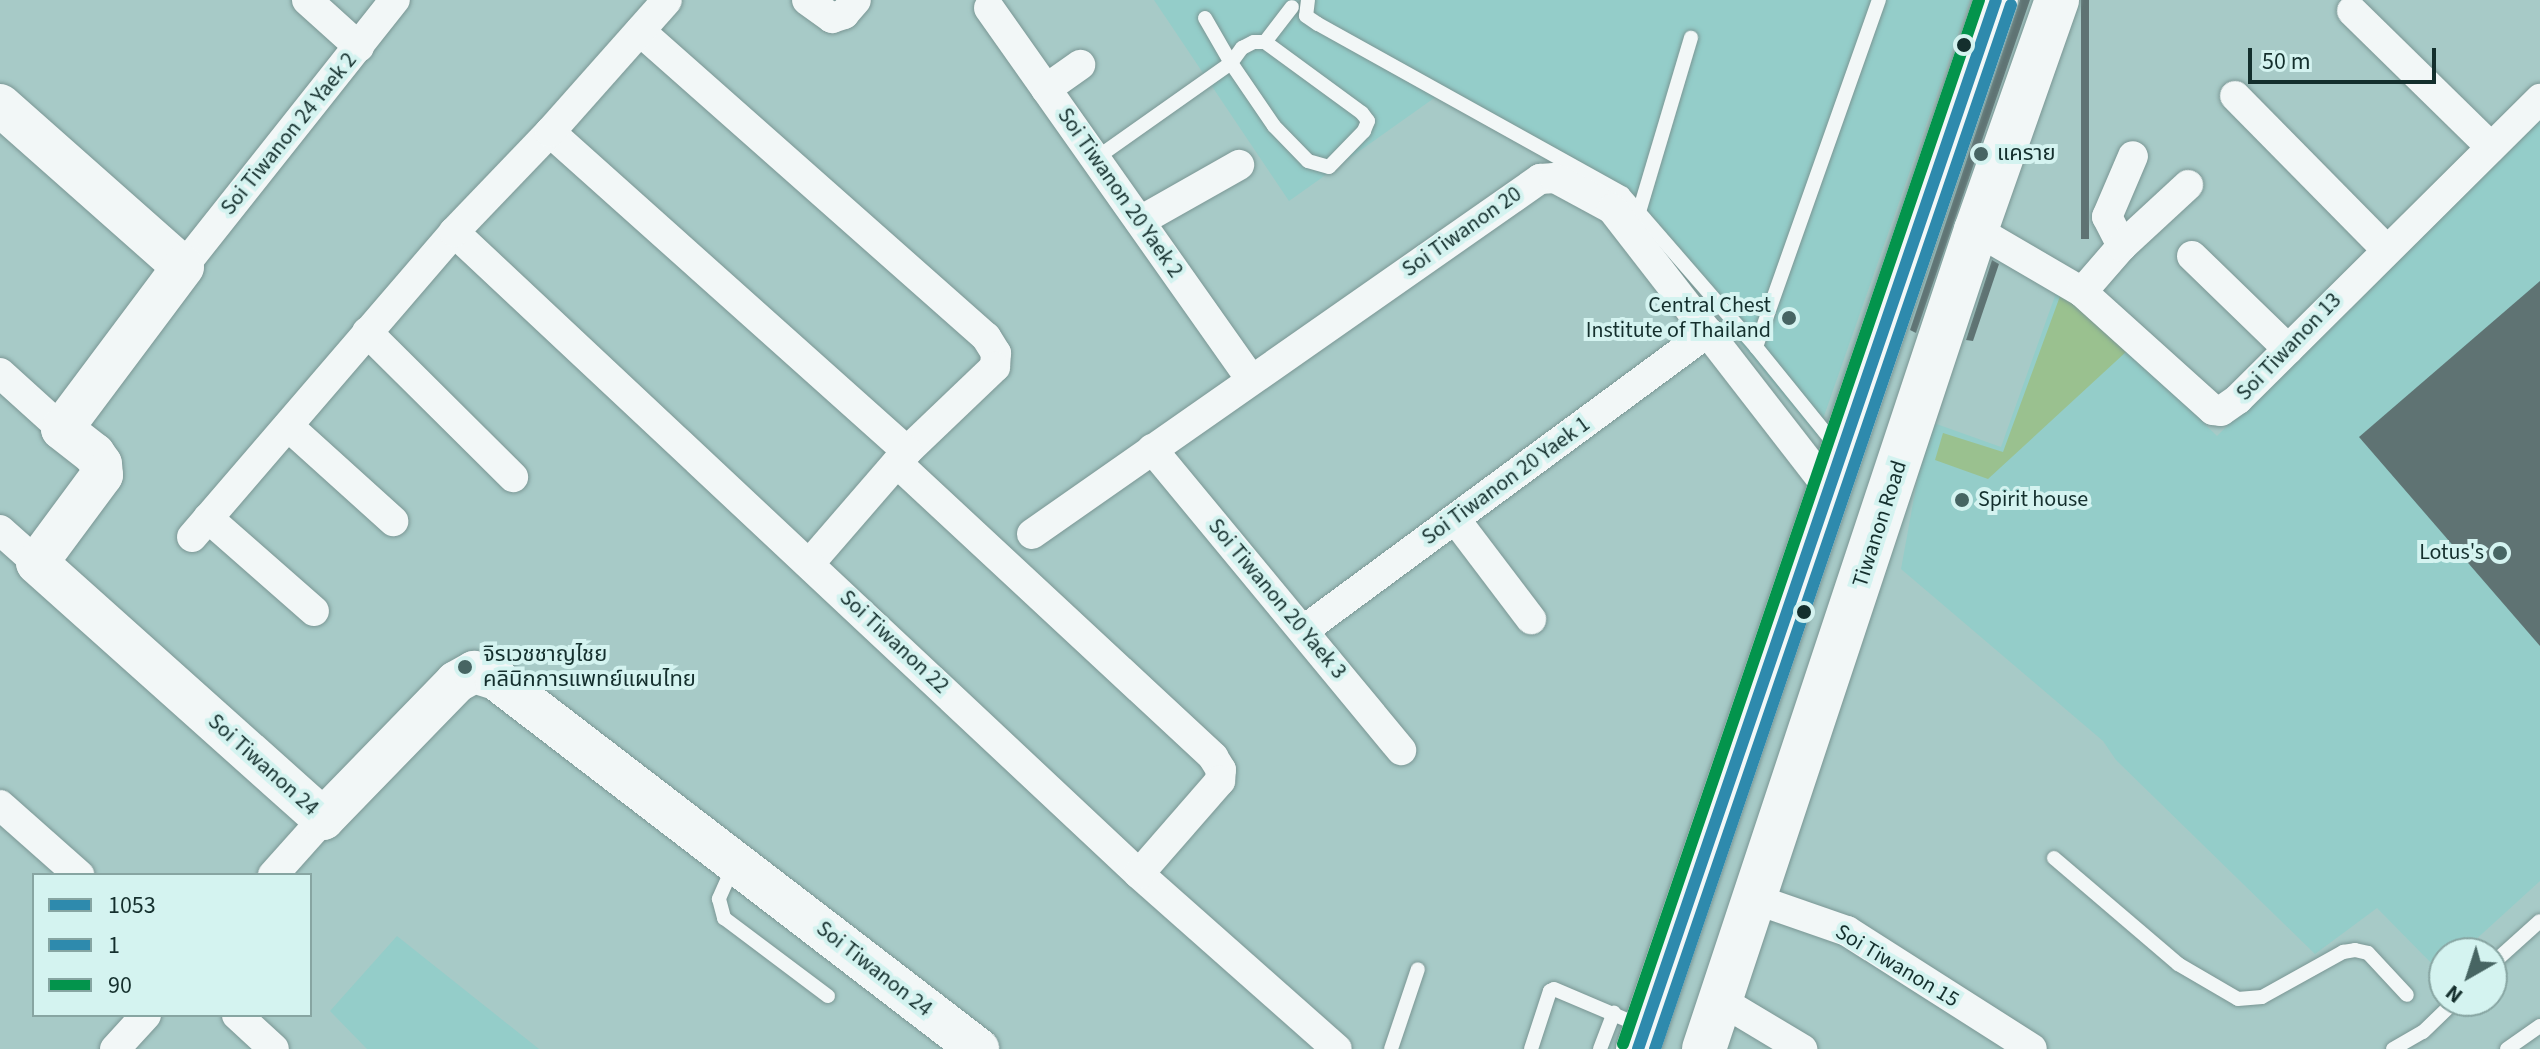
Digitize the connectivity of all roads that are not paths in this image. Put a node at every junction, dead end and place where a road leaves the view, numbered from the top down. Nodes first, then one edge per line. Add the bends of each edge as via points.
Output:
1 (307, 0) edge
2 (395, 0) edge
3 (667, 0) edge
4 (807, 0) edge
5 (856, 0) edge
6 (1308, 0) edge
7 (1879, 0) edge
8 (1996, 0) edge
9 (2057, 0) edge
10 (1285, 4) edge
11 (989, 8) dead end
12 (2352, 11) dead end
13 (1306, 16) junction
14 (1205, 18) dead end
15 (640, 31) junction
16 (1691, 38) dead end
17 (1265, 42) junction
18 (359, 47) junction
19 (1231, 63) junction
20 (1080, 65) dead end
21 (1046, 89) junction
22 (2235, 96) dead end
23 (2540, 99) edge
24 (0, 105) edge
25 (550, 132) junction
26 (2491, 147) junction
27 (2133, 156) dead end
28 (1095, 159) junction
29 (1239, 165) dead end
30 (2188, 185) dead end
31 (1639, 212) junction
32 (1140, 221) junction
33 (1976, 230) junction
34 (454, 232) junction
35 (2122, 246) junction
36 (2386, 249) junction
37 (2192, 256) dead end
38 (183, 267) junction
39 (2082, 292) junction
40 (367, 332) junction
41 (1708, 332) junction
42 (1756, 347) junction
43 (2288, 349) junction
44 (0, 373) edge
45 (1250, 378) junction
46 (288, 426) junction
47 (62, 429) junction
48 (1152, 449) junction
49 (902, 457) junction
50 (1834, 470) junction
51 (513, 477) dead end
52 (1455, 519) junction
53 (393, 521) dead end
54 (0, 530) edge
55 (1032, 534) dead end
56 (37, 563) junction
57 (810, 563) junction
58 (314, 611) dead end
59 (1531, 619) dead end
60 (1304, 630) junction
61 (1401, 750) dead end
62 (0, 805) edge
63 (323, 819) junction
64 (2054, 858) dead end
65 (735, 863) junction
66 (77, 873) edge
67 (275, 873) edge
68 (1139, 874) junction
69 (1755, 899) junction
70 (2540, 921) edge
71 (2508, 950) edge
72 (1418, 969) dead end
73 (2407, 995) dead end
74 (828, 996) dead end
75 (1720, 1000) junction
76 (144, 1017) edge
77 (239, 1017) edge
78 (2438, 1017) edge
79 (2540, 1026) edge
80 (1632, 1030) edge
81 (1534, 1048) edge
82 (115, 1049) edge
83 (274, 1049) edge
84 (978, 1049) edge
85 (1337, 1049) edge
86 (1391, 1049) edge
87 (1600, 1049) edge
88 (1704, 1049) edge
89 (1802, 1049) edge
90 (2032, 1049) edge
91 (2393, 1049) edge
92 (2507, 1049) edge

1 - 18 street
2 - 18 street, Soi Tiwanon 24 Yaek 2
3 - 15 street
4 - 5 street via 832,18
6 - 13 lane
7 - 42 lane
8 - 50 main road
9 - 33 main road, Tiwanon Road
10 - 13 lane
10 - 17 lane
11 - 21 street, Soi Tiwanon 20 Yaek 2
12 - 26 street
13 - 31 lane via 1623,194
14 - 19 lane
15 - 25 street
15 - 49 street via 986,337 996,353 995,367
16 - 31 lane
17 - 19 lane via 1242,48
17 - 19 lane via 1368,121 1329,167 1308,161 1274,126
18 - 38 street, Soi Tiwanon 24 Yaek 2
19 - 28 lane
20 - 21 street
21 - 28 street, Soi Tiwanon 20 Yaek 2
22 - 36 street
23 - 26 street, Soi Tiwanon 13
24 - 38 street
25 - 34 street
25 - 49 street
26 - 36 street, Soi Tiwanon 13
27 - 35 street via 2107,217
28 - 32 street, Soi Tiwanon 20 Yaek 2
29 - 32 street
30 - 35 street
31 - 42 lane
32 - 45 street, Soi Tiwanon 20 Yaek 2
33 - 39 street, Soi Tiwanon 13
33 - 69 main road, Tiwanon Road
34 - 40 street
34 - 57 street, Soi Tiwanon 22
35 - 39 street
36 - 43 street, Soi Tiwanon 13
37 - 43 street
38 - 47 street
39 - 43 street, Soi Tiwanon 13 via 2213,410 2229,408
40 - 46 street
40 - 51 street
41 - 45 street, Soi Tiwanon 20 via 1612,209 1567,182 1540,179
41 - 50 street, Soi Tiwanon 20
41 - 52 street, Soi Tiwanon 20 Yaek 1
42 - 50 lane
44 - 47 street
45 - 48 street, Soi Tiwanon 20
46 - 53 street
46 - 58 street via 200,527
47 - 56 street via 94,454 102,475
48 - 55 street, Soi Tiwanon 20
48 - 60 street, Soi Tiwanon 20 Yaek 3
49 - 57 street
49 - 68 street via 1221,770 1220,781
50 - 80 main road
52 - 59 street
52 - 60 street, Soi Tiwanon 20 Yaek 1
54 - 56 street
56 - 63 street, Soi Tiwanon 24
57 - 68 street, Soi Tiwanon 22
60 - 61 street, Soi Tiwanon 20 Yaek 3
62 - 66 street
63 - 65 street, Soi Tiwanon 24 via 456,682 474,672 496,679
63 - 67 street
64 - 73 lane via 2178,964 2238,999 2262,997 2355,950 2368,953
65 - 74 lane via 719,899 724,918
65 - 84 street, Soi Tiwanon 24
68 - 85 street, Soi Tiwanon 22
69 - 75 main road, Tiwanon Road
69 - 90 street, Soi Tiwanon 15 via 1847,931
70 - 71 lane
72 - 86 lane
75 - 88 main road, Tiwanon Road
75 - 89 street
76 - 82 street
77 - 83 street
78 - 91 lane
79 - 92 lane
80 - 81 lane via 1552,990
80 - 87 lane

